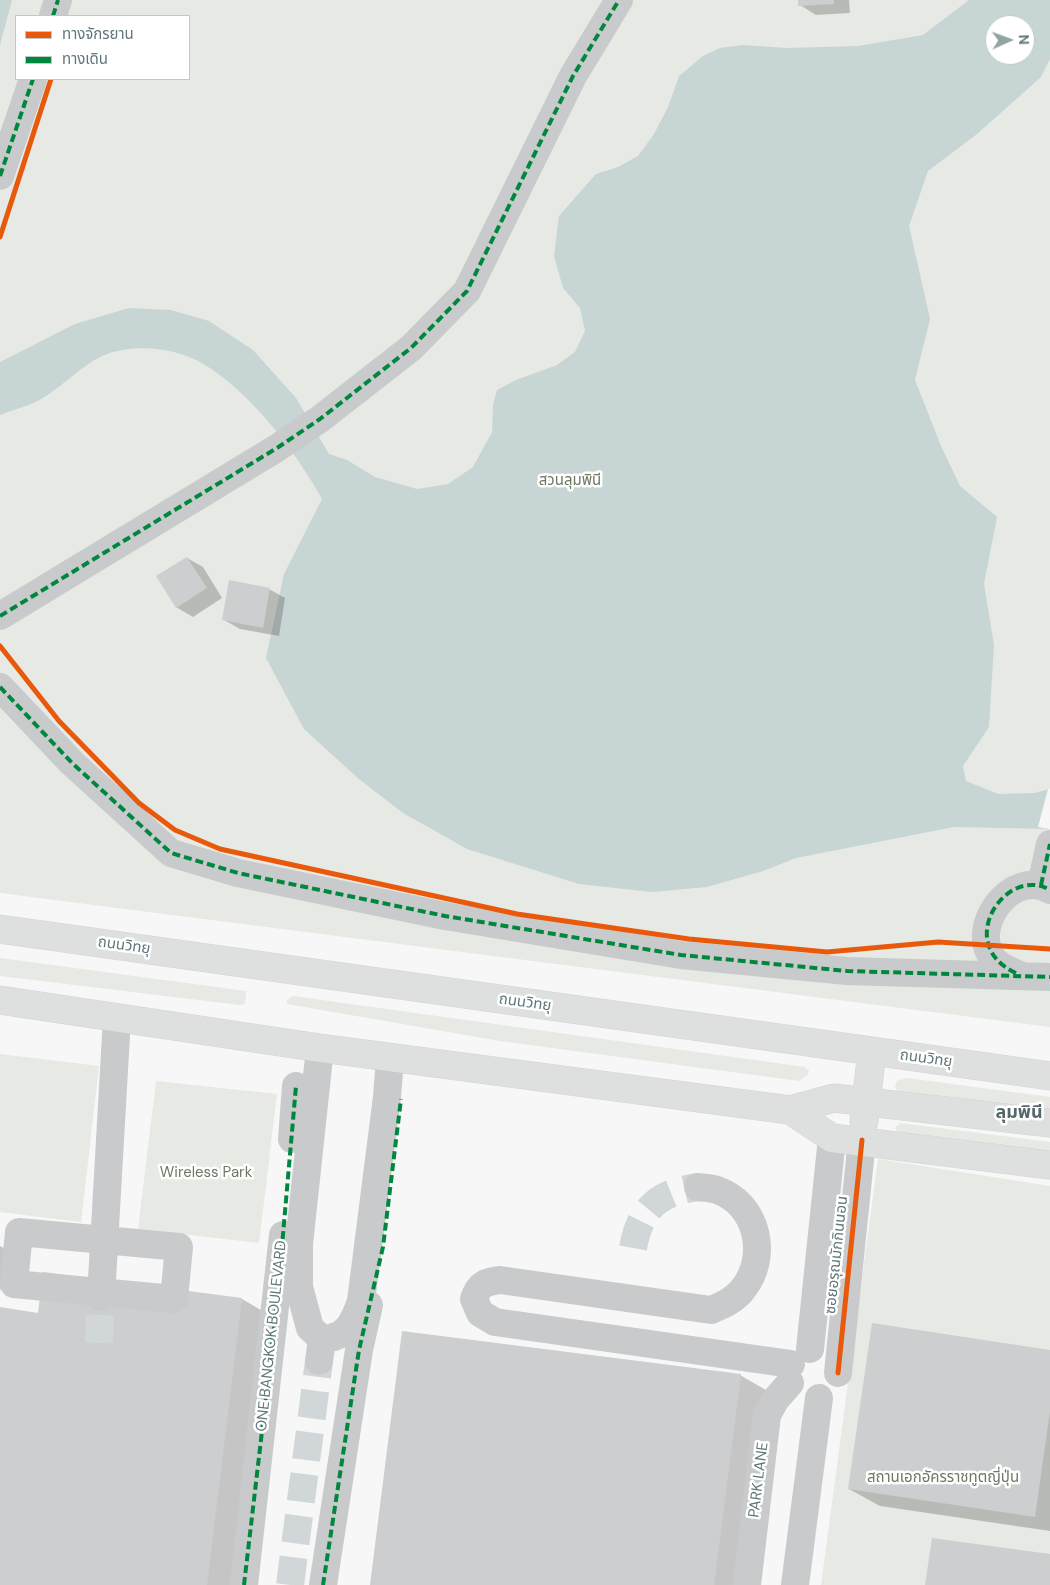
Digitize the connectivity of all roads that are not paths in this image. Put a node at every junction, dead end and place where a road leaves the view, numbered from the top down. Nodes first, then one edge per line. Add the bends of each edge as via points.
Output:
1 (58, 0) edge
2 (619, 0) edge
3 (53, 15) edge
4 (33, 80) edge
5 (0, 176) edge
6 (0, 616) edge
7 (0, 687) edge
8 (1050, 844) edge
9 (1045, 887) edge
10 (0, 929) edge
11 (1039, 974) edge
12 (0, 1000) edge
13 (118, 1018) junction
14 (320, 1048) junction
15 (872, 1052) junction
16 (390, 1058) junction
17 (1050, 1076) edge
18 (296, 1086) dead end
19 (401, 1099) dead end
20 (866, 1103) junction
21 (790, 1110) junction
22 (1050, 1123) edge
23 (832, 1138) junction
24 (862, 1140) junction
25 (1050, 1165) edge
26 (698, 1186) tunnel mouth
27 (104, 1240) junction
28 (101, 1295) junction
29 (797, 1365) junction
30 (838, 1373) junction
31 (819, 1398) junction
32 (244, 1585) edge
33 (323, 1585) edge
34 (747, 1585) edge
35 (795, 1585) edge

1 - 3 street
2 - 6 street via 573,76 467,291 411,348 277,448
4 - 5 street
7 - 11 street via 72,763 171,853 238,873 445,916 681,955 847,971
8 - 9 street
9 - 11 street via 1028,884 1014,889 1003,897 988,927 988,948 994,959 1006,969
10 - 15 main road, ถนนวิทยุ
12 - 13 main road
13 - 14 main road
13 - 27 street
14 - 16 main road
14 - 16 street via 300,1244 299,1287 310,1328 321,1350 355,1319 361,1301
15 - 17 main road, ถนนวิทยุ
15 - 20 main road
16 - 21 main road
18 - 32 street, ONE BANGKOK BOULEVARD via 277,1302
19 - 33 street via 383,1247 359,1350
20 - 21 main road via 834,1098
20 - 22 main road
20 - 24 main road
21 - 23 main road
23 - 24 main road
23 - 29 street, ซอยอรุณมักกินนอน
24 - 25 main road
24 - 30 street, ซอยอรุณมักกินนอน
26 - 29 street via 717,1190 734,1200 748,1215 756,1234 758,1253 753,1273 743,1290 729,1302 711,1310 500,1280 485,1282 478,1288 474,1299 480,1313 495,1322
27 - 28 street
27 - 28 street via 179,1247 174,1299
27 - 28 street via 19,1232 14,1284
29 - 30 street via 826,1353 832,1358
29 - 31 street via 803,1397
29 - 34 street, PARK LANE via 767,1415
30 - 31 street, ซอยอรุณมักกินนอน via 832,1389
31 - 35 street

